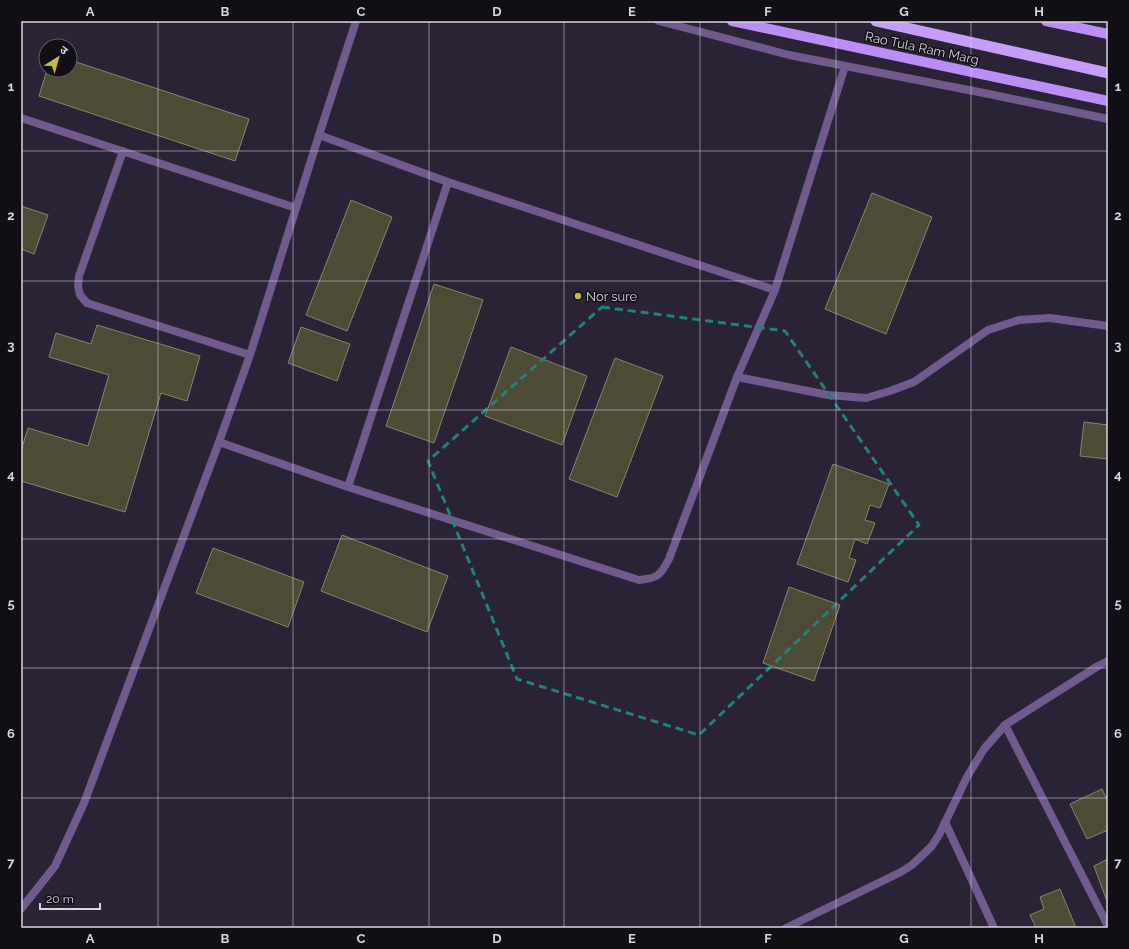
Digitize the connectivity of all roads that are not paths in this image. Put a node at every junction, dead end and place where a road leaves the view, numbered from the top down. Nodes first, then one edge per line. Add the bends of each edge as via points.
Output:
1 (356, 21) edge
2 (659, 21) edge
3 (732, 21) edge
4 (876, 21) edge
5 (1046, 21) edge
6 (1108, 34) edge
7 (845, 66) junction
8 (1108, 73) edge
9 (1108, 101) edge
10 (21, 118) edge
11 (1108, 119) edge
12 (319, 135) junction
13 (123, 151) junction
14 (448, 182) junction
15 (296, 208) junction
16 (775, 290) junction
17 (1108, 326) edge
18 (250, 355) junction
19 (737, 377) junction
20 (219, 442) junction
21 (348, 488) junction
22 (1108, 662) edge
23 (1005, 725) junction
24 (945, 822) junction
25 (21, 909) edge
26 (1108, 926) edge
27 (786, 928) edge
28 (994, 928) edge

1 - 12 street
2 - 7 street via 789,55
3 - 9 main road, Rao Tula Ram Marg
4 - 8 highway
5 - 6 main road
7 - 11 street
7 - 16 street
10 - 13 street
12 - 14 street
12 - 15 street
13 - 15 street
13 - 18 street via 79,276 80,295 87,303
14 - 16 street
14 - 21 street
15 - 18 street
16 - 19 street
17 - 19 street via 1050,318 1019,320 988,330 914,382 866,398 828,395
18 - 20 street
19 - 21 street via 669,559 663,571 654,578 640,580
20 - 21 street
20 - 25 street via 84,803 55,866
22 - 23 street
23 - 24 street via 980,755
23 - 26 street
24 - 27 street via 930,847 912,865
24 - 28 street

